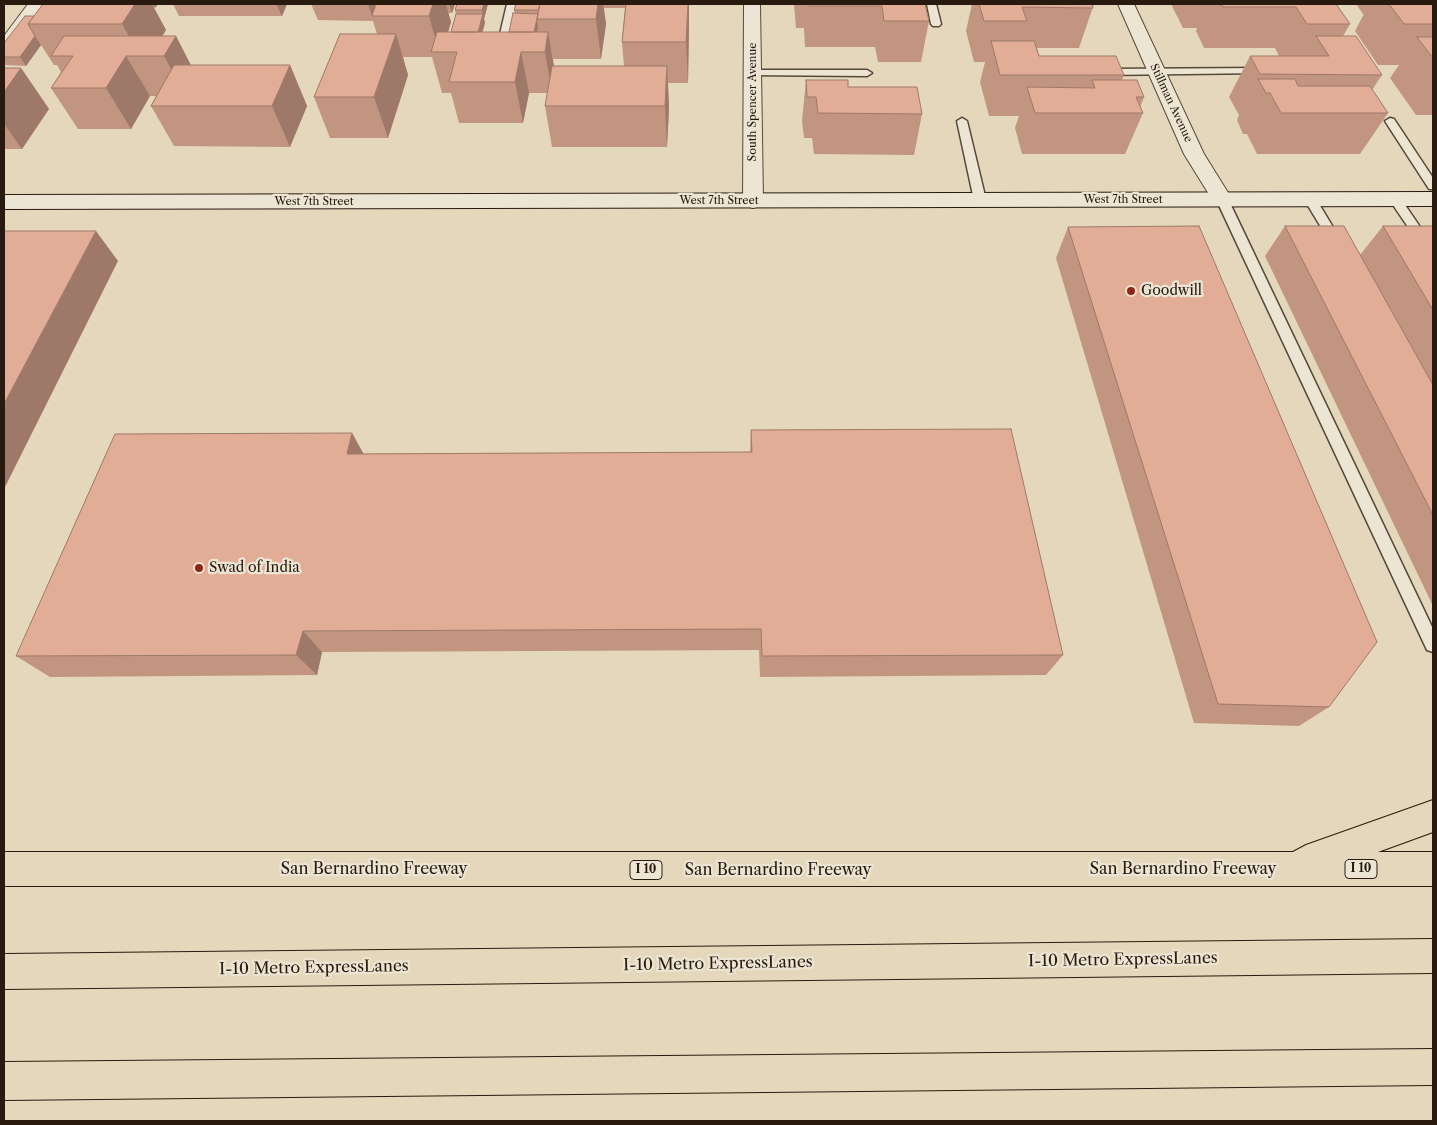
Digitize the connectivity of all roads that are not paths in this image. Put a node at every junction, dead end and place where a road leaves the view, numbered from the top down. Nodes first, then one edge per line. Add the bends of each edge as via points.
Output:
1 (37, 4) edge
2 (512, 4) edge
3 (752, 4) edge
4 (931, 4) edge
5 (1126, 4) edge
6 (936, 24) dead end
7 (4, 48) edge
8 (500, 56) edge
9 (1273, 71) edge
10 (1093, 72) edge
11 (1156, 72) junction
12 (753, 73) junction
13 (867, 73) dead end
14 (962, 121) dead end
15 (1390, 121) dead end
16 (1433, 186) edge
17 (1222, 199) junction
18 (1310, 199) junction
19 (1395, 199) junction
20 (1433, 199) edge
21 (980, 200) junction
22 (753, 201) junction
23 (4, 202) edge
24 (1343, 254) edge
25 (1433, 255) edge
26 (1433, 645) edge
27 (1433, 816) edge
28 (4, 868) edge
29 (1288, 869) junction
30 (1433, 869) edge
31 (1433, 956) edge
32 (4, 972) edge
33 (1433, 1067) edge
34 (4, 1081) edge

1 - 7 main road
2 - 8 lane
3 - 12 main road, South Spencer Avenue
4 - 6 lane
5 - 11 main road, Stillman Avenue
9 - 11 lane
10 - 11 lane
11 - 17 main road, Stillman Avenue via 1194,154
12 - 13 lane
12 - 22 main road, South Spencer Avenue
14 - 21 lane
15 - 16 lane
17 - 18 main road, West 7th Street
17 - 21 main road, West 7th Street
17 - 26 lane
18 - 19 main road, West 7th Street
18 - 24 lane
19 - 20 main road, West 7th Street
19 - 25 lane
21 - 22 main road, West 7th Street
22 - 23 main road, West 7th Street
27 - 29 highway
28 - 29 highway, San Bernardino Freeway / I 10
29 - 30 highway, San Bernardino Freeway / I 10
31 - 32 highway, I-10 Metro ExpressLanes
33 - 34 highway

